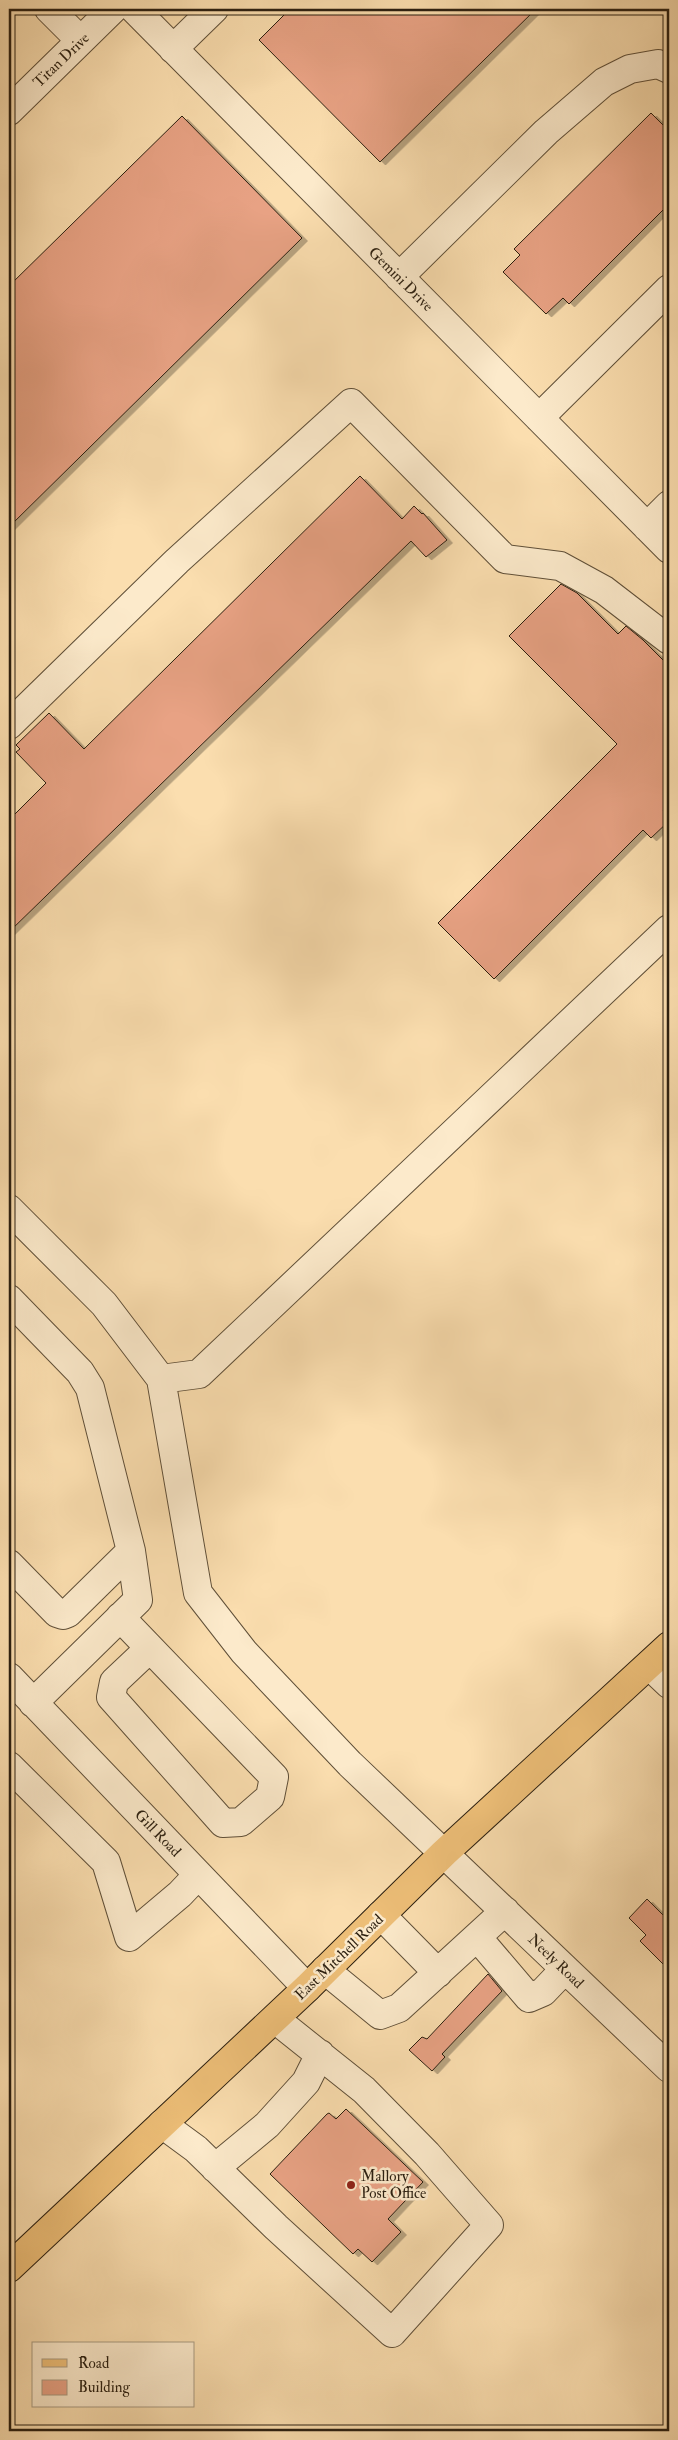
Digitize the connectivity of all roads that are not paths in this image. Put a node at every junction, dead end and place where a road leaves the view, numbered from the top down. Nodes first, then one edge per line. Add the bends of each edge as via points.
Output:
1 (50, 9) edge
2 (113, 9) edge
3 (134, 9) edge
4 (214, 9) edge
5 (80, 40) junction
6 (173, 49) junction
7 (669, 69) edge
8 (9, 111) edge
9 (400, 277) junction
10 (669, 289) edge
11 (539, 418) junction
12 (669, 505) edge
13 (647, 527) junction
14 (669, 550) edge
15 (669, 640) edge
16 (9, 725) edge
17 (669, 929) edge
18 (9, 1209) edge
19 (9, 1299) edge
20 (161, 1379) junction
21 (131, 1551) junction
22 (9, 1564) edge
23 (120, 1617) junction
24 (669, 1646) edge
25 (150, 1648) junction
26 (660, 1675) edge
27 (9, 1678) edge
28 (33, 1703) junction
29 (9, 1765) edge
30 (444, 1853) junction
31 (198, 1875) junction
32 (505, 1911) junction
33 (381, 1915) junction
34 (477, 1937) junction
35 (565, 1969) junction
36 (438, 1973) junction
37 (316, 1979) junction
38 (274, 2019) junction
39 (320, 2054) junction
40 (669, 2068) edge
41 (162, 2124) junction
42 (215, 2168) junction
43 (9, 2268) edge

1 - 5 street
2 - 5 street, Titan Drive
3 - 6 street, Gemini Drive
4 - 6 street
5 - 8 street, Titan Drive
6 - 9 street, Gemini Drive
7 - 9 street via 658,64 630,68 604,82 546,132
9 - 11 street, Gemini Drive
10 - 11 street
11 - 13 street, Gemini Drive
12 - 13 street
13 - 14 street, Gemini Drive
15 - 16 street via 604,590 560,566 505,559 351,403 177,562
17 - 20 street via 199,1374
18 - 20 street via 104,1304
19 - 21 street via 80,1372 90,1388
20 - 30 street, Neely Road via 198,1593 244,1652 350,1764
21 - 22 street via 63,1615
21 - 23 street via 138,1600
23 - 25 street
23 - 28 street
24 - 26 main road, East Mitchell Road
25 - 25 street via 274,1777 270,1796 241,1822 223,1823 111,1697 114,1682
26 - 30 main road, East Mitchell Road
27 - 28 street, Gill Road
28 - 31 street, Gill Road
29 - 31 street via 106,1862 129,1937
30 - 32 street, Neely Road
30 - 33 main road, East Mitchell Road
31 - 37 street, Gill Road
32 - 34 street
32 - 35 street, Neely Road
33 - 36 street
33 - 37 main road, East Mitchell Road
34 - 35 street via 529,1998 543,1992
34 - 36 street
35 - 40 street, Neely Road
36 - 37 street, Gill Road via 399,2008 380,2015
37 - 38 main road, East Mitchell Road
38 - 39 street
38 - 41 main road, East Mitchell Road
39 - 42 street via 306,2082 267,2125
39 - 42 street via 364,2090 427,2154 489,2225 392,2333
41 - 42 street
41 - 43 main road, East Mitchell Road

